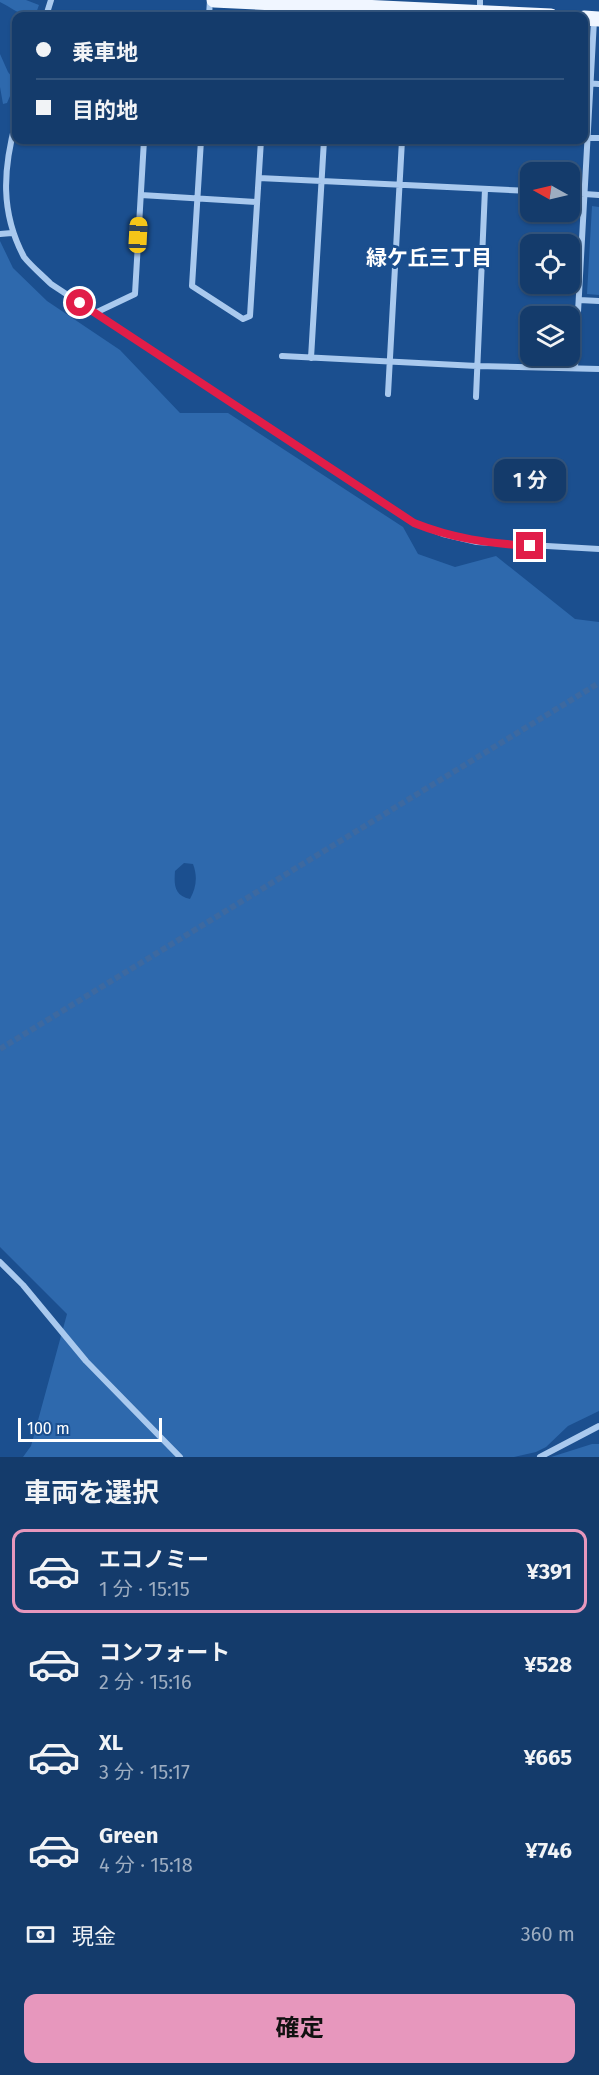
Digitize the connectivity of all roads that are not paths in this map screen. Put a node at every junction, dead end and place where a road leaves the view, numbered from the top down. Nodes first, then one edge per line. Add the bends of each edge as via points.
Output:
1 (212, 0) edge
2 (290, 2) edge
3 (366, 4) edge
4 (480, 7) edge
5 (268, 10) edge
6 (332, 11) edge
7 (405, 12) edge
8 (422, 12) edge
9 (519, 12) edge
10 (592, 19) edge
11 (588, 70) edge
12 (12, 135) edge
13 (144, 144) edge
14 (201, 144) edge
15 (261, 144) edge
16 (324, 144) edge
17 (402, 144) edge
18 (585, 144) edge
19 (259, 178) junction
20 (322, 182) junction
21 (399, 185) junction
22 (485, 189) junction
23 (520, 191) edge
24 (580, 194) edge
25 (585, 194) junction
26 (141, 195) junction
27 (599, 195) edge
28 (197, 199) junction
29 (257, 202) junction
30 (12, 233) junction
31 (0, 234) edge
32 (579, 300) junction
33 (599, 301) edge
34 (95, 313) junction
35 (282, 356) dead end
36 (312, 358) junction
37 (391, 361) junction
38 (477, 366) junction
39 (575, 367) junction
40 (599, 369) edge
41 (388, 394) dead end
42 (476, 397) dead end
43 (599, 549) edge
44 (0, 1262) edge
45 (599, 1426) edge
46 (180, 1457) edge
47 (540, 1457) edge

1 - 5 main road
2 - 5 main road
2 - 6 main road
3 - 6 main road
3 - 7 main road
4 - 8 main road
4 - 9 main road
10 - 11 street
12 - 30 street via 2,192
13 - 26 street
14 - 28 street
15 - 19 street
16 - 20 street
17 - 21 street
18 - 25 street
19 - 20 street
19 - 29 street
20 - 21 street
20 - 36 street
21 - 22 street
21 - 37 street
22 - 23 street
22 - 38 street
24 - 25 street
25 - 27 street
25 - 32 street
26 - 28 street
26 - 34 street via 135,294
28 - 29 street
28 - 29 street via 192,286 243,320 250,316
30 - 31 street
30 - 34 street via 24,257 51,284
32 - 33 street
32 - 39 street
34 - 43 street via 414,523 477,542
35 - 36 street
36 - 37 street
37 - 38 street
37 - 41 street
38 - 39 street
38 - 42 street
39 - 40 street
44 - 46 street via 86,1361
45 - 47 street

